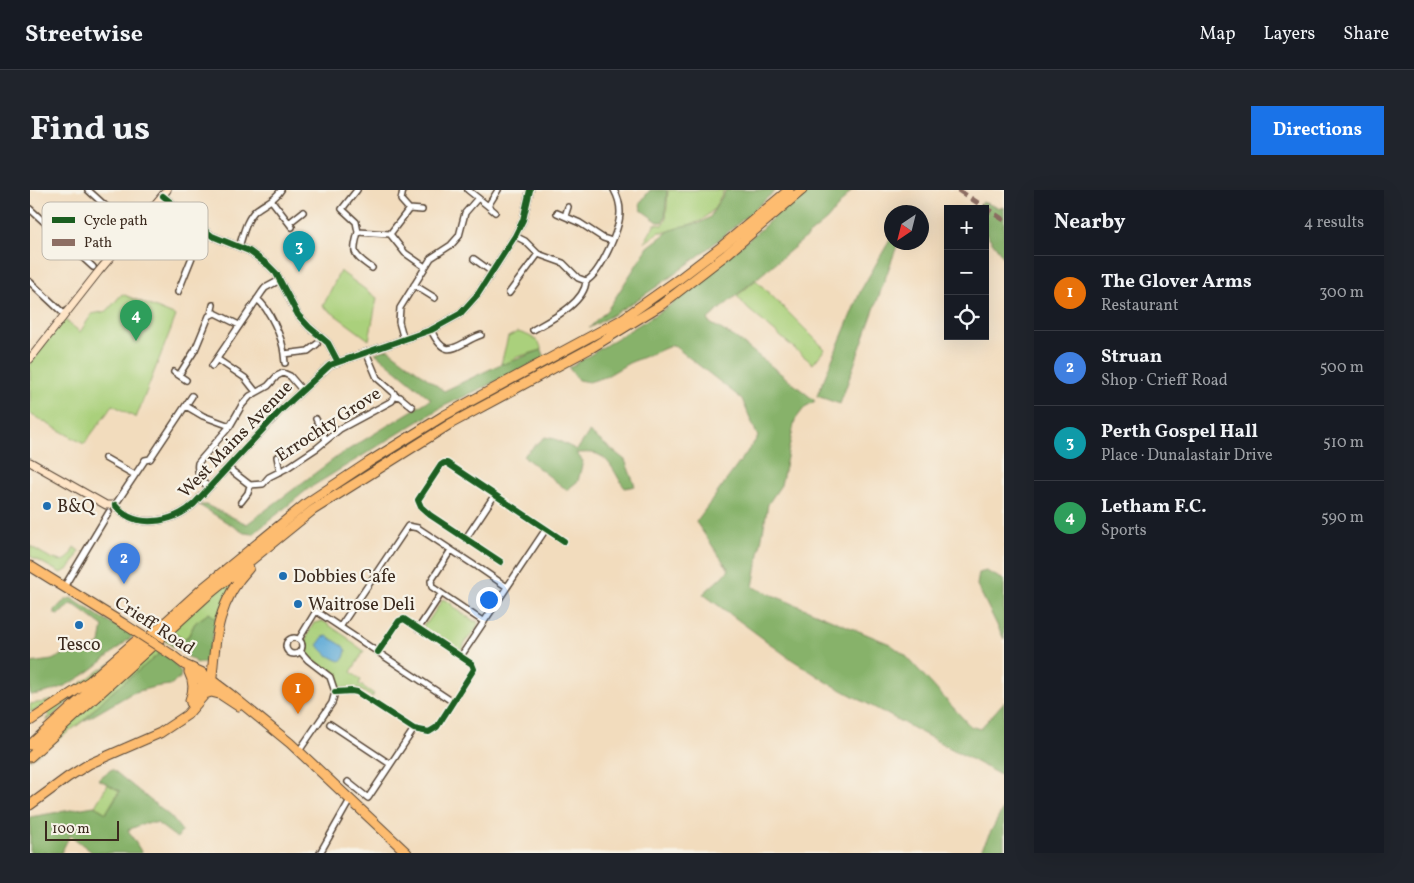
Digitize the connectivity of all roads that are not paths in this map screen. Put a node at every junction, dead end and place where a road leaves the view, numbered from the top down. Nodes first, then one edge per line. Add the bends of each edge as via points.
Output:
1 (88, 190) edge
2 (281, 190) edge
3 (357, 190) edge
4 (403, 190) edge
5 (468, 190) edge
6 (498, 190) edge
7 (530, 190) edge
8 (614, 190) edge
9 (789, 190) edge
10 (802, 190) edge
11 (165, 193) edge
12 (478, 198) junction
13 (272, 201) junction
14 (101, 202) edge
15 (174, 202) edge
16 (488, 206) junction
17 (568, 207) dead end
18 (30, 209) edge
19 (342, 209) junction
20 (409, 209) junction
21 (422, 210) dead end
22 (303, 212) dead end
23 (495, 212) dead end
24 (557, 213) dead end
25 (337, 216) dead end
26 (565, 216) junction
27 (42, 220) edge
28 (358, 232) junction
29 (208, 233) edge
30 (390, 234) junction
31 (515, 236) junction
32 (612, 241) junction
33 (239, 247) junction
34 (538, 254) junction
35 (474, 258) dead end
36 (85, 260) edge
37 (108, 260) edge
38 (191, 260) edge
39 (93, 267) dead end
40 (425, 267) junction
41 (372, 268) dead end
42 (492, 272) junction
43 (280, 280) junction
44 (586, 281) junction
45 (30, 282) edge
46 (414, 285) junction
47 (178, 292) dead end
48 (509, 294) dead end
49 (435, 298) dead end
50 (257, 299) junction
51 (213, 305) dead end
52 (64, 314) junction
53 (211, 314) junction
54 (537, 319) dead end
55 (239, 325) junction
56 (541, 325) junction
57 (432, 330) junction
58 (533, 330) dead end
59 (481, 335) dead end
60 (404, 340) junction
61 (317, 344) dead end
62 (366, 352) junction
63 (284, 354) junction
64 (30, 358) edge
65 (217, 359) junction
66 (338, 362) junction
67 (285, 363) dead end
68 (212, 366) dead end
69 (186, 380) dead end
70 (302, 390) junction
71 (256, 392) junction
72 (192, 396) dead end
73 (395, 396) junction
74 (186, 406) junction
75 (412, 407) dead end
76 (316, 419) dead end
77 (230, 426) junction
78 (326, 440) junction
79 (276, 457) dead end
80 (105, 458) dead end
81 (30, 462) edge
82 (228, 468) junction
83 (280, 472) junction
84 (135, 475) junction
85 (250, 485) junction
86 (209, 488) junction
87 (494, 496) junction
88 (241, 502) dead end
89 (114, 506) junction
90 (109, 512) dead end
91 (546, 529) junction
92 (466, 538) junction
93 (564, 541) dead end
94 (271, 544) junction
95 (451, 550) junction
96 (501, 562) dead end
97 (30, 566) edge
98 (64, 587) junction
99 (507, 587) junction
100 (203, 588) junction
101 (441, 594) junction
102 (484, 622) junction
103 (340, 627) junction
104 (418, 628) junction
105 (298, 639) junction
106 (300, 651) junction
107 (378, 652) junction
108 (460, 656) junction
109 (185, 666) junction
110 (207, 684) junction
111 (335, 692) junction
112 (453, 702) junction
113 (187, 710) junction
114 (256, 716) junction
115 (30, 721) edge
116 (175, 722) junction
117 (330, 724) dead end
118 (414, 729) junction
119 (30, 745) edge
120 (299, 751) junction
121 (30, 757) edge
122 (390, 764) junction
123 (348, 782) dead end
124 (368, 798) junction
125 (350, 800) junction
126 (374, 802) dead end
127 (30, 805) edge
128 (320, 853) edge
129 (407, 853) edge

1 - 14 street
2 - 13 street
3 - 19 street
4 - 20 street via 401,200
5 - 12 street
6 - 16 street
7 - 31 street, West Mains Avenue via 523,220
8 - 32 street via 620,215
9 - 100 highway via 721,247 628,315 445,415 369,462 307,503
10 - 94 highway via 662,305 374,470 313,510
11 - 15 street
12 - 16 street
12 - 40 street via 465,213 455,241 436,254
13 - 22 street via 290,225
13 - 33 street via 251,216
16 - 23 street
17 - 26 street
18 - 27 street
19 - 25 street
19 - 28 street via 356,222
20 - 21 street
20 - 30 street
24 - 26 street
26 - 32 street
28 - 30 street
28 - 41 street via 354,250
29 - 33 street
30 - 40 street via 405,253
31 - 34 street
31 - 42 street, West Mains Avenue
32 - 44 street via 591,278
33 - 43 street via 264,261
34 - 44 street via 562,263
34 - 48 street
35 - 42 street
36 - 39 street
37 - 52 street
38 - 47 street
40 - 46 street
42 - 57 street, West Mains Avenue via 460,314
43 - 50 street via 265,288
43 - 66 street via 298,315 328,343
44 - 56 street via 582,293 569,307
45 - 52 street
46 - 49 street
46 - 60 street via 400,308 399,322
50 - 55 street
50 - 63 street via 268,313
51 - 53 street
52 - 64 street
53 - 55 street
53 - 69 street via 195,350 177,374
54 - 56 street
55 - 65 street
56 - 58 street
57 - 59 street via 438,343 449,349
57 - 60 street, West Mains Avenue
60 - 62 street, West Mains Avenue
61 - 63 street via 308,351
62 - 66 street, West Mains Avenue
62 - 73 street, Errochty Grove via 377,378
63 - 67 street
65 - 68 street
65 - 71 street via 245,378
66 - 70 street, West Mains Avenue via 330,365
70 - 71 street via 285,373
70 - 82 street, West Mains Avenue
71 - 77 street via 246,400
72 - 74 street
73 - 75 street, Errochty Grove
73 - 78 street, Errochty Grove via 388,405 340,429
74 - 77 street
74 - 84 street via 150,459 145,460
76 - 78 street
77 - 86 street via 198,464 200,478
78 - 83 street, Errochty Grove
79 - 83 street
80 - 84 street
81 - 89 street, West Mains Avenue via 106,505
82 - 85 street
82 - 86 street, West Mains Avenue
83 - 85 street, Errochty Grove via 263,484
84 - 89 street
85 - 88 street
86 - 89 street, West Mains Avenue via 189,509 169,519 137,519
87 - 91 street
87 - 92 street
87 - 92 street via 448,463 440,465 418,500 419,504
90 - 98 street
91 - 93 street
91 - 99 street
92 - 96 street
94 - 110 highway via 241,576 227,598 218,624
94 - 121 highway via 208,595
95 - 99 street
95 - 101 street via 431,581 432,587
95 - 103 street via 418,528 408,526
97 - 98 highway, Crieff Road
98 - 109 highway, Crieff Road, bridge
99 - 102 street
100 - 115 highway via 90,681
100 - 119 highway
101 - 102 street
101 - 104 street
102 - 108 street
103 - 105 street via 316,611
103 - 107 street
104 - 107 street via 404,619 399,620
104 - 108 street
105 - 106 street via 302,644
105 - 106 street via 289,639 285,648 291,654
106 - 111 street via 330,677
107 - 112 street
108 - 112 street via 474,669
109 - 110 highway, Crieff Road
109 - 113 highway via 193,683
110 - 113 highway
110 - 114 highway
110 - 114 highway
110 - 116 highway via 187,715
111 - 118 street via 357,692
111 - 120 street via 332,703
112 - 118 street via 437,727 429,732
113 - 116 highway
114 - 120 highway
116 - 127 highway via 160,733 89,764
117 - 122 street
118 - 122 street
120 - 125 highway
122 - 124 street
123 - 124 street
124 - 126 street
125 - 128 street
125 - 129 highway

